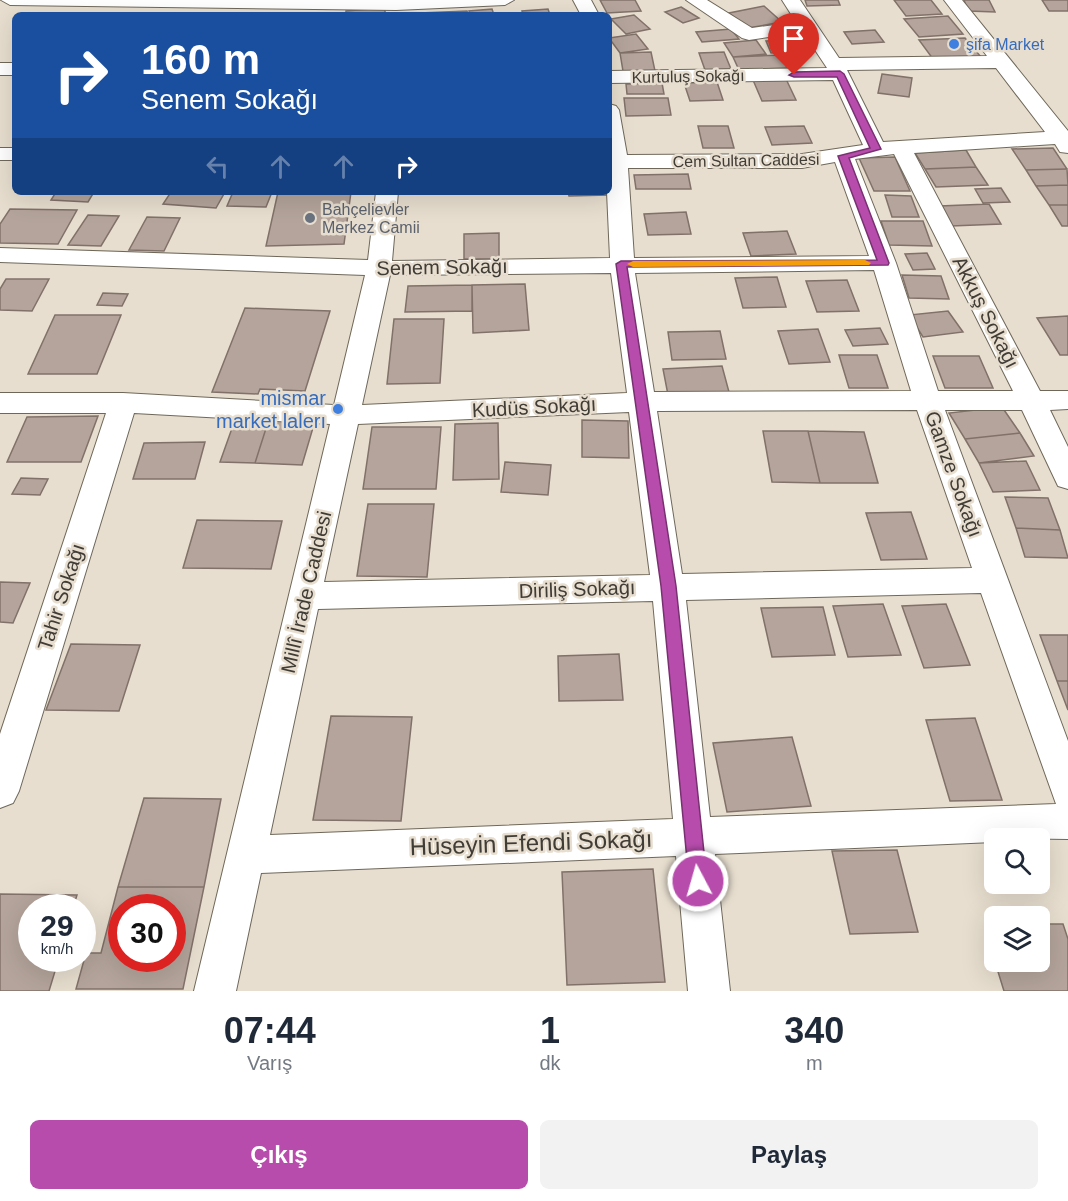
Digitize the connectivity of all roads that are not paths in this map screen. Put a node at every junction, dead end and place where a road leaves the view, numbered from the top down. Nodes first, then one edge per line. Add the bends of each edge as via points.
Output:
1 (10, 0) edge
2 (505, 0) edge
3 (696, 0) edge
4 (791, 0) edge
5 (953, 0) edge
6 (396, 7) edge
7 (807, 26) junction
8 (1001, 62) junction
9 (837, 69) junction
10 (612, 77) edge
11 (1066, 140) edge
12 (888, 149) junction
13 (843, 156) junction
14 (613, 161) edge
15 (387, 195) edge
16 (0, 255) edge
17 (884, 263) junction
18 (621, 264) junction
19 (379, 268) junction
20 (927, 399) junction
21 (1068, 400) edge
22 (1032, 401) junction
23 (640, 402) junction
24 (0, 403) edge
25 (123, 403) junction
26 (346, 415) junction
27 (1068, 478) edge
28 (993, 580) junction
29 (668, 586) junction
30 (304, 596) junction
31 (0, 790) edge
32 (1068, 791) edge
33 (1068, 821) edge
34 (693, 837) junction
35 (246, 855) junction
36 (215, 991) edge
37 (709, 991) edge

1 - 6 street
2 - 6 street
3 - 7 street via 749,34
4 - 7 street
5 - 8 street, Cem Sultan Caddesi
7 - 9 street
8 - 9 street, Kurtuluş Sokağı
8 - 11 street, Cem Sultan Caddesi
9 - 10 street, Kurtuluş Sokağı
9 - 12 street
11 - 12 street, Cem Sultan Caddesi
12 - 13 street, Cem Sultan Caddesi
12 - 22 street, Akkuş Sokağı
13 - 14 street, Cem Sultan Caddesi via 802,161
13 - 17 street, Gamze Sokağı
14 - 18 street
15 - 19 street, Millî İrade Caddesi
16 - 19 street, Senem Sokağı
17 - 18 street, Senem Sokağı
17 - 20 street, Gamze Sokağı
18 - 19 street, Senem Sokağı
18 - 23 street
19 - 26 street, Millî İrade Caddesi
20 - 22 street, Kudüs Sokağı
20 - 23 street, Kudüs Sokağı
20 - 28 street, Gamze Sokağı
21 - 22 street, Kudüs Sokağı
22 - 27 street, Akkuş Sokağı
23 - 26 street, Kudüs Sokağı
23 - 29 street
24 - 25 street, Kudüs Sokağı
25 - 26 street, Kudüs Sokağı
25 - 31 street, Tahir Sokağı
26 - 30 street, Millî İrade Caddesi
28 - 29 street, Diriliş Sokağı
28 - 32 street, Gamze Sokağı
29 - 30 street, Diriliş Sokağı
29 - 34 street
30 - 35 street, Millî İrade Caddesi
33 - 34 street, Hüseyin Efendi Sokağı
34 - 35 street, Hüseyin Efendi Sokağı
34 - 37 street
35 - 36 street, Millî İrade Caddesi

